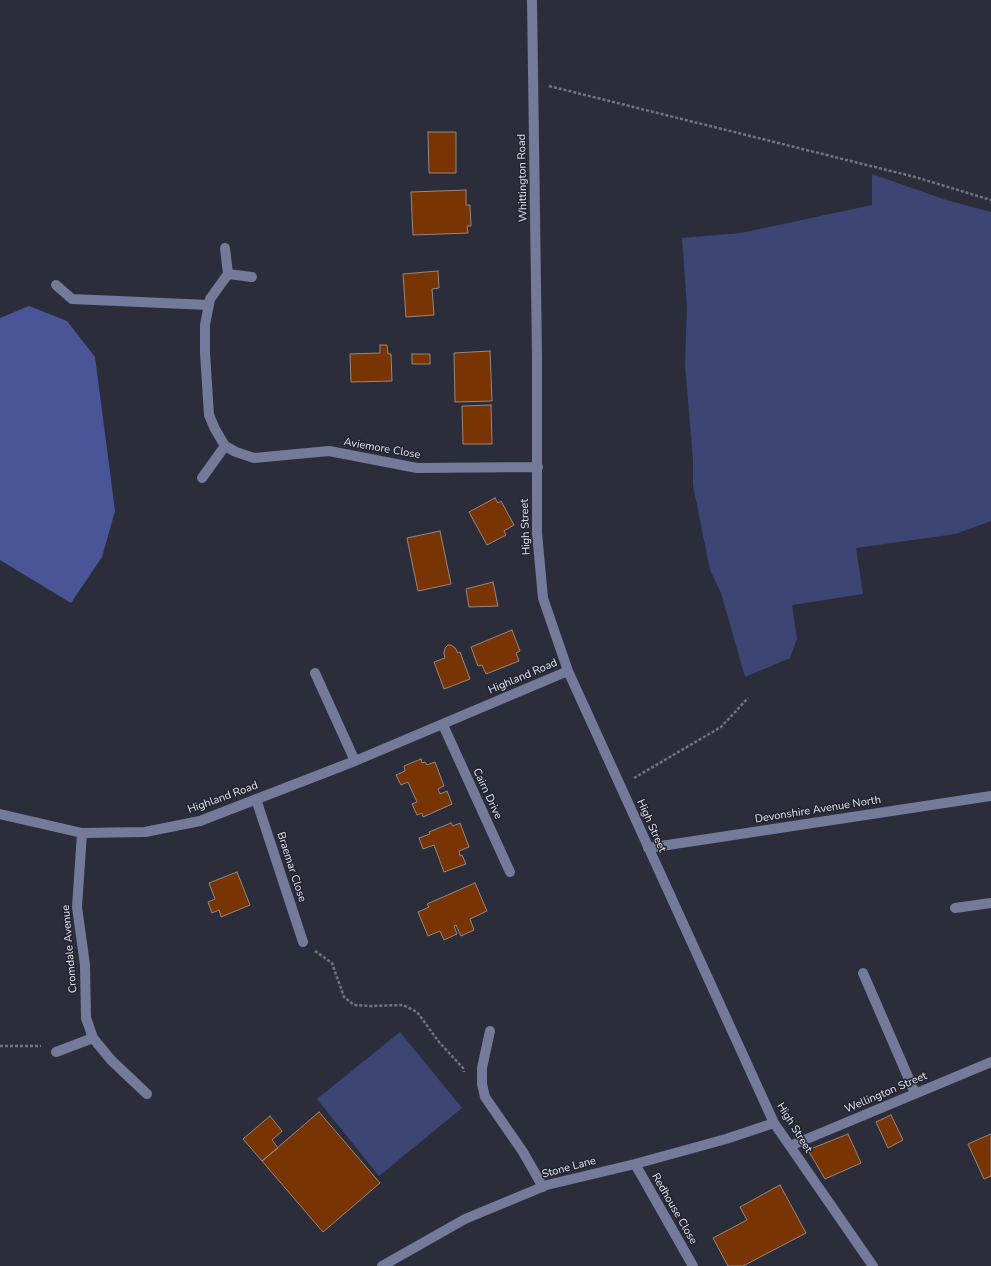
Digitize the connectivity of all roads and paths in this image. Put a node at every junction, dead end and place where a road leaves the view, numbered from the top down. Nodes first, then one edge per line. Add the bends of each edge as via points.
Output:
1 (532, 0) edge
2 (533, 83) junction
3 (991, 200) edge
4 (225, 248) dead end
5 (228, 274) junction
6 (252, 277) dead end
7 (56, 285) dead end
8 (209, 306) junction
9 (537, 356) joint
10 (226, 446) junction
11 (538, 467) junction
12 (202, 478) dead end
13 (568, 672) junction
14 (316, 673) dead end
15 (748, 698) dead end
16 (443, 725) junction
17 (355, 761) junction
18 (620, 786) junction
19 (991, 796) edge
20 (256, 799) junction
21 (0, 814) edge
22 (82, 833) junction
23 (648, 848) junction
24 (510, 872) dead end
25 (991, 903) edge
26 (955, 908) dead end
27 (303, 942) joint
28 (863, 973) dead end
29 (490, 1032) dead end
30 (93, 1038) junction
31 (0, 1046) edge
32 (56, 1052) joint
33 (991, 1062) edge
34 (466, 1076) dead end
35 (915, 1093) junction
36 (148, 1094) dead end
37 (774, 1123) junction
38 (790, 1146) junction
39 (635, 1164) junction
40 (543, 1187) junction
41 (382, 1266) edge
42 (692, 1266) edge
43 (873, 1266) edge

1 - 2 street, Whittington Road
2 - 3 path via 915,177
2 - 9 street, Whittington Road
4 - 5 street
5 - 6 street
5 - 8 street via 210,300
7 - 8 street via 72,299
8 - 10 street via 205,325 205,353 209,415
9 - 11 street, High Street
10 - 11 street, Aviemore Close via 254,458 329,451 417,468
10 - 12 street
11 - 13 street, High Street via 537,533 543,598
13 - 16 street, Highland Road
13 - 18 street, High Street
14 - 17 street
15 - 18 path via 721,727
16 - 17 street, Highland Road
16 - 24 street, Cairn Drive
17 - 20 street, Highland Road
18 - 23 street, High Street
19 - 23 street, Devonshire Avenue North
20 - 22 street, Highland Road via 200,821 145,832
20 - 27 street, Braemar Close
21 - 22 street, Highland Road
22 - 30 street, Cromdale Avenue via 77,907 85,965 86,1018
23 - 37 street, High Street
25 - 26 street
27 - 34 path via 332,963 344,997 354,1005 403,1004 417,1012 439,1042 463,1068
28 - 35 street
29 - 40 street via 482,1068 485,1097 523,1152
30 - 32 street
30 - 36 street, Cromdale Avenue
31 - 32 path via 45,1046
33 - 35 street, Wellington Street
35 - 38 street, Wellington Street
37 - 38 street, High Street
37 - 39 street, Stone Lane via 726,1140
38 - 43 street, High Street
39 - 40 street, Stone Lane
39 - 42 street, Redhouse Close
40 - 41 street, Stone Lane via 465,1219

